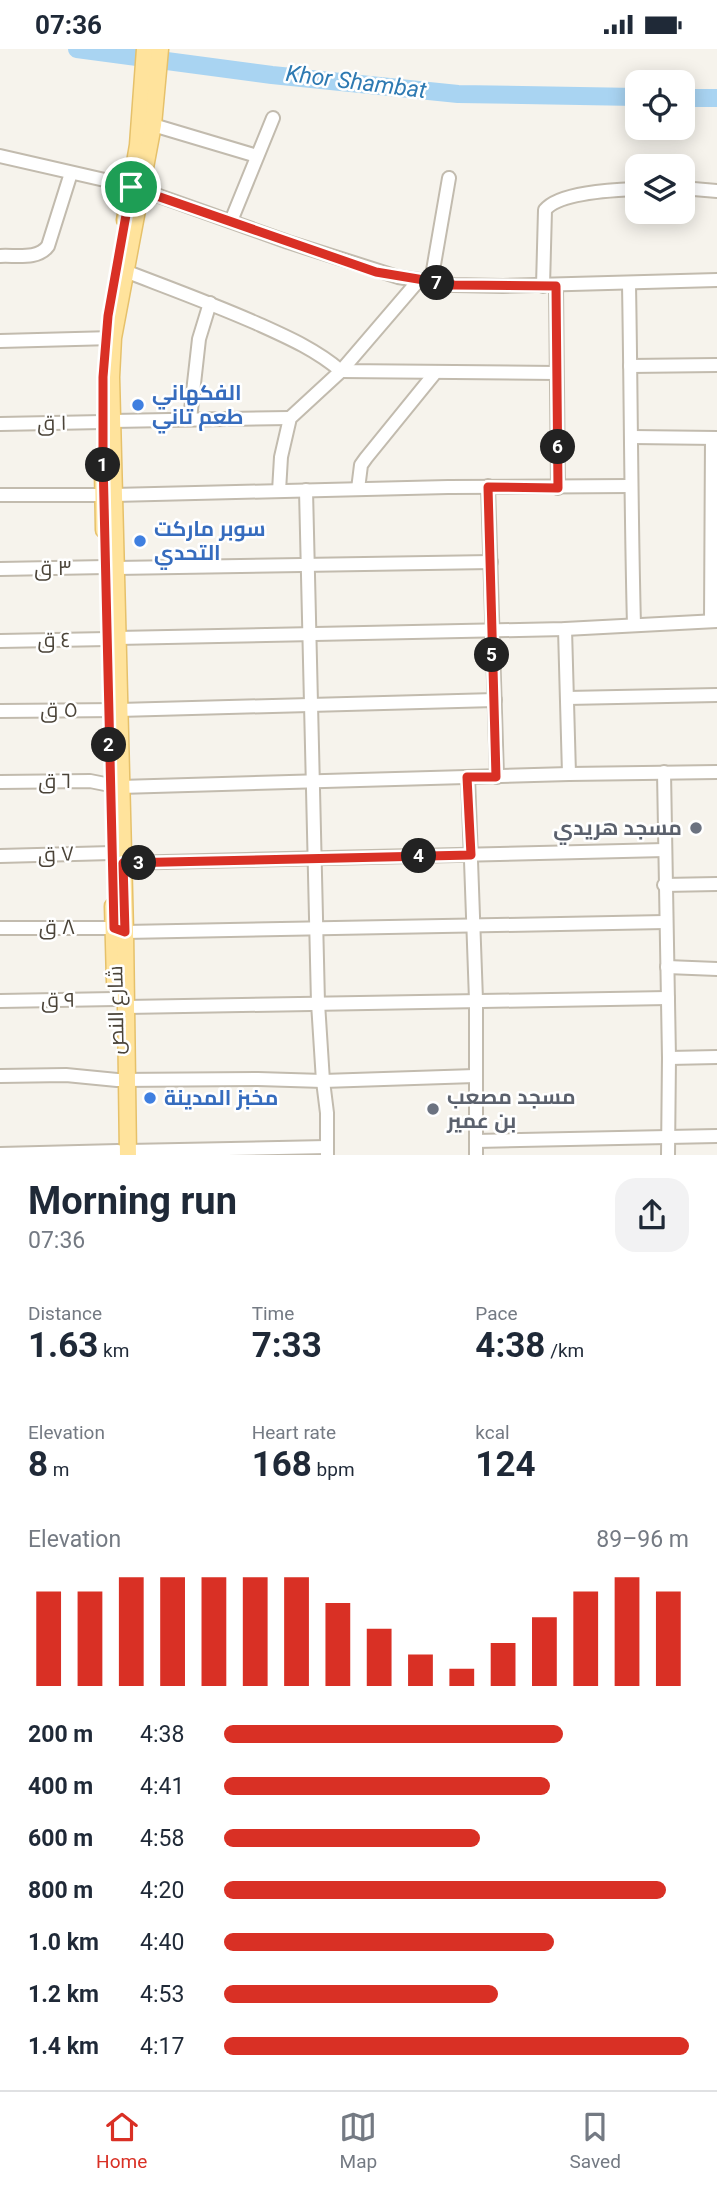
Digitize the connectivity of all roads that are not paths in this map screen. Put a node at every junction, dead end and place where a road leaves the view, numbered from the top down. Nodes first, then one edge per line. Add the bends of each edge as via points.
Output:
1 (145, 49) edge
2 (160, 49) edge
3 (151, 69) junction
4 (273, 118) dead end
5 (153, 125) junction
6 (0, 156) edge
7 (257, 156) junction
8 (71, 173) junction
9 (449, 178) dead end
10 (136, 188) junction
11 (695, 189) edge
12 (625, 190) edge
13 (717, 191) edge
14 (231, 221) junction
15 (0, 256) edge
16 (125, 271) junction
17 (717, 280) edge
18 (425, 281) junction
19 (629, 284) junction
20 (549, 286) junction
21 (211, 303) junction
22 (109, 338) junction
23 (0, 341) edge
24 (717, 365) edge
25 (630, 366) junction
26 (341, 371) junction
27 (435, 373) junction
28 (556, 373) junction
29 (290, 418) junction
30 (190, 419) junction
31 (108, 421) junction
32 (0, 424) edge
33 (632, 437) junction
34 (714, 438) edge
35 (630, 486) junction
36 (488, 487) junction
37 (558, 488) junction
38 (358, 489) junction
39 (306, 490) junction
40 (278, 491) junction
41 (0, 495) edge
42 (109, 495) junction
43 (491, 562) junction
44 (307, 566) junction
45 (111, 568) junction
46 (0, 569) edge
47 (714, 621) edge
48 (634, 625) junction
49 (565, 629) junction
50 (491, 630) junction
51 (310, 635) junction
52 (113, 638) junction
53 (0, 641) edge
54 (717, 695) edge
55 (567, 698) junction
56 (495, 700) junction
57 (312, 705) junction
58 (114, 710) junction
59 (0, 711) edge
60 (664, 772) junction
61 (717, 772) edge
62 (569, 773) junction
63 (467, 777) junction
64 (496, 777) junction
65 (0, 782) edge
66 (314, 782) junction
67 (115, 786) junction
68 (665, 850) junction
69 (471, 855) junction
70 (0, 856) edge
71 (117, 858) junction
72 (315, 858) junction
73 (717, 884) edge
74 (664, 885) junction
75 (665, 922) junction
76 (473, 926) junction
77 (0, 928) edge
78 (317, 928) junction
79 (119, 930) junction
80 (667, 967) junction
81 (717, 969) edge
82 (668, 998) junction
83 (476, 1000) junction
84 (0, 1001) edge
85 (121, 1003) junction
86 (318, 1003) junction
87 (669, 1058) junction
88 (717, 1058) edge
89 (0, 1076) edge
90 (475, 1076) junction
91 (122, 1080) junction
92 (323, 1081) junction
93 (717, 1136) edge
94 (667, 1137) junction
95 (476, 1141) junction
96 (327, 1151) edge
97 (123, 1153) edge
98 (0, 1154) edge
99 (476, 1155) edge
100 (668, 1155) edge

1 - 3 main road
2 - 3 main road, شارع النص
3 - 5 main road, شارع النص
3 - 10 main road, شارع النص
4 - 7 street
5 - 7 street
5 - 10 main road, شارع النص
6 - 8 street
7 - 14 street
8 - 10 street
8 - 15 street via 44,252
9 - 18 street
10 - 14 street
10 - 16 main road, شارع النص
10 - 22 main road, شارع النص
11 - 13 street
12 - 20 street via 568,197 545,210
14 - 18 street via 376,272
16 - 21 street
16 - 22 main road, شارع النص
17 - 19 street
18 - 20 street
18 - 26 street
19 - 20 street
19 - 25 street
20 - 28 street
21 - 26 street via 300,342
21 - 30 street via 199,339
22 - 23 street
22 - 31 main road, شارع النص
22 - 31 main road, شارع النص
24 - 25 street
25 - 33 street
26 - 27 street
26 - 29 street
27 - 28 street
27 - 38 street via 361,465
28 - 37 street
29 - 30 street, ١ ق
29 - 40 street
30 - 31 street, ١ ق
31 - 32 street, ١ ق
31 - 42 main road, شارع النص
33 - 34 street
33 - 35 street
34 - 47 street
35 - 37 street
35 - 48 street
36 - 37 street
36 - 38 street
36 - 43 street
38 - 39 street
39 - 40 street
39 - 44 street
40 - 42 street
41 - 42 street
42 - 45 main road, شارع النص
43 - 44 street, ٣ ق
43 - 50 street
44 - 45 street, ٣ ق
44 - 51 street
45 - 46 street, ٣ ق
45 - 52 main road, شارع النص
47 - 48 street, ٤ ق
48 - 49 street, ٤ ق
49 - 50 street, ٤ ق
49 - 55 street
50 - 51 street, ٤ ق
50 - 56 street
51 - 52 street, ٤ ق
51 - 57 street
52 - 53 street, ٤ ق
52 - 58 main road, شارع النص
54 - 55 street
55 - 62 street
56 - 57 street, ٥ ق
56 - 64 street
57 - 58 street, ٥ ق
57 - 66 street
58 - 59 street, ٥ ق
58 - 67 main road, شارع النص
60 - 61 street, ٦ ق
60 - 62 street, ٦ ق
60 - 68 street
62 - 64 street, ٦ ق
63 - 64 street, ٦ ق
63 - 66 street, ٦ ق
63 - 69 street
65 - 67 street, ٦ ق via 90,781
66 - 67 street, ٦ ق
66 - 72 street
67 - 71 main road, شارع النص
68 - 69 street, ٧ ق
68 - 74 street
69 - 72 street, ٧ ق
69 - 76 street
70 - 71 street, ٧ ق
71 - 72 street, ٧ ق
71 - 79 main road, شارع النص
72 - 78 street
73 - 74 street
74 - 75 street
75 - 76 street, ٨ ق
75 - 80 street
76 - 78 street, ٨ ق
76 - 83 street
77 - 79 street, ٨ ق
78 - 79 street, ٨ ق
78 - 86 street
79 - 85 main road, شارع النص
80 - 81 street
80 - 82 street
82 - 83 street, ٩ ق
82 - 87 street
83 - 86 street, ٩ ق
83 - 90 street
84 - 85 street, ٩ ق
85 - 86 street, ٩ ق
85 - 91 main road, شارع النص
86 - 92 street
87 - 88 street
87 - 94 street
89 - 91 street
90 - 92 street
90 - 95 street
91 - 92 street
91 - 97 main road, شارع النص
92 - 96 street
93 - 94 street
94 - 95 street
94 - 100 street
95 - 99 street
96 - 97 street
97 - 98 street

